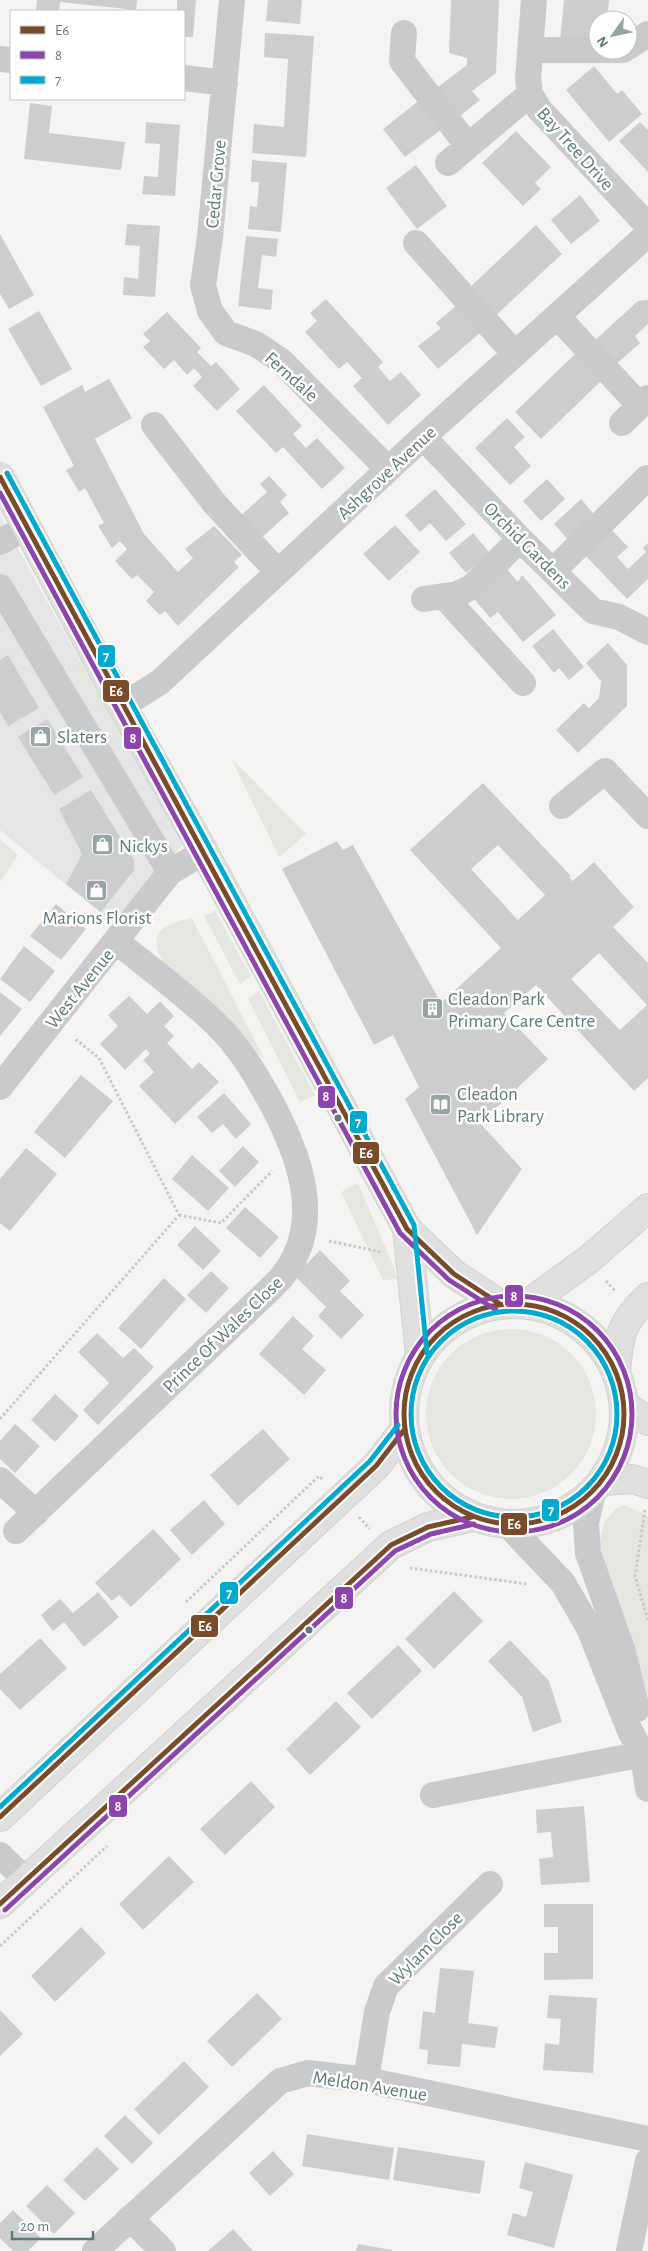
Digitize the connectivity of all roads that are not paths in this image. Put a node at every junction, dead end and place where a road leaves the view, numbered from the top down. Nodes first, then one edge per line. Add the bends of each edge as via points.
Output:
1 (232, 0) edge
2 (534, 0) edge
3 (404, 32) dead end
4 (530, 50) junction
5 (588, 50) edge
6 (185, 78) edge
7 (225, 83) junction
8 (530, 94) junction
9 (468, 146) junction
10 (448, 163) dead end
11 (648, 226) edge
12 (648, 234) edge
13 (416, 243) dead end
14 (203, 285) joint
15 (557, 316) junction
16 (515, 354) junction
17 (644, 402) edge
18 (622, 423) dead end
19 (154, 425) dead end
20 (423, 437) junction
21 (388, 469) junction
22 (0, 477) edge
23 (647, 478) dead end
24 (27, 527) junction
25 (520, 539) junction
26 (0, 542) edge
27 (278, 572) junction
28 (553, 572) junction
29 (0, 587) edge
30 (457, 594) junction
31 (424, 599) dead end
32 (648, 632) edge
33 (523, 683) dead end
34 (122, 706) junction
35 (562, 806) dead end
36 (648, 816) edge
37 (204, 852) junction
38 (170, 872) junction
39 (116, 941) junction
40 (0, 1087) edge
41 (648, 1208) edge
42 (406, 1229) junction
43 (500, 1304) junction
44 (527, 1304) junction
45 (640, 1304) edge
46 (420, 1354) junction
47 (616, 1372) junction
48 (624, 1405) junction
49 (648, 1421) edge
50 (404, 1430) junction
51 (0, 1480) edge
52 (598, 1486) junction
53 (646, 1496) edge
54 (36, 1512) junction
55 (472, 1517) junction
56 (508, 1525) junction
57 (16, 1531) dead end
58 (644, 1754) junction
59 (648, 1789) edge
60 (433, 1795) dead end
61 (0, 1817) edge
62 (0, 1855) edge
63 (26, 1880) junction
64 (490, 1884) dead end
65 (0, 1904) edge
66 (366, 2080) junction
67 (648, 2139) edge
68 (648, 2161) edge
69 (130, 2218) junction
70 (95, 2251) edge
71 (163, 2251) edge
72 (629, 2251) edge

1 - 7 street, Cedar Grove
2 - 4 street, Bay Tree Drive
3 - 9 street via 402,62
4 - 5 street
4 - 8 street, Bay Tree Drive
6 - 7 street
7 - 14 street, Cedar Grove
8 - 9 street
8 - 11 street, Bay Tree Drive via 539,109
9 - 10 street
12 - 15 street, Ashgrove Avenue
13 - 16 street
14 - 21 street, Ferndale via 210,311 226,334 256,344 280,360
15 - 16 street, Ashgrove Avenue
15 - 17 street
16 - 20 street, Ashgrove Avenue
17 - 18 street
19 - 27 street via 215,504
20 - 21 street, Ashgrove Avenue
20 - 25 street, Orchid Gardens
21 - 27 street, Ashgrove Avenue
22 - 24 main road
23 - 28 street
24 - 26 street
24 - 34 main road
25 - 28 street, Orchid Gardens
25 - 30 street via 472,587
27 - 34 street, Ashgrove Avenue via 160,682
28 - 32 street, Orchid Gardens via 593,610
29 - 38 street
30 - 31 street
30 - 33 street via 449,602
34 - 37 main road
35 - 36 street via 605,771
37 - 38 street, West Avenue
37 - 42 main road
38 - 39 street, West Avenue
39 - 40 street, West Avenue
39 - 54 street, Prince Of Wales Close via 215,1023 255,1074 302,1174 305,1201 301,1235 286,1272 267,1292
41 - 44 main road via 588,1260
42 - 43 main road via 454,1274
42 - 46 main road
43 - 44 main road
43 - 46 main road via 454,1320
44 - 47 main road via 554,1311 579,1324 599,1344
45 - 47 main road via 619,1337
46 - 50 main road via 403,1404
47 - 48 main road
48 - 49 main road
48 - 52 main road via 623,1432 616,1457
50 - 55 main road via 416,1466 440,1497
50 - 61 main road via 369,1472
51 - 54 street
52 - 53 main road via 632,1478
52 - 56 main road via 561,1514 539,1522
52 - 58 street via 585,1537 623,1652 642,1726
54 - 57 street, Prince Of Wales Close
55 - 56 main road
55 - 63 main road via 428,1527 391,1545
56 - 58 street via 563,1583 589,1628 630,1731
58 - 59 street
58 - 60 street
62 - 63 street
63 - 65 main road
64 - 66 street, Wylam Close via 386,1986 377,2012
66 - 67 street, Meldon Avenue
66 - 69 street, Meldon Avenue via 308,2073 280,2081
68 - 72 street
69 - 70 street, Meldon Avenue
69 - 71 street

